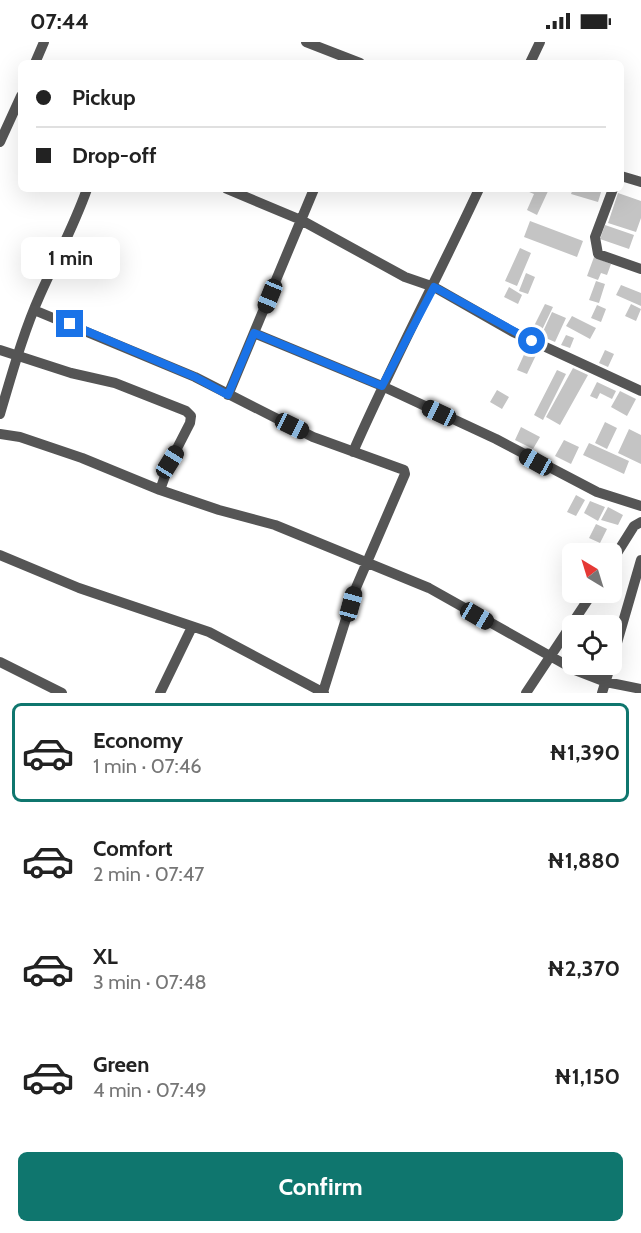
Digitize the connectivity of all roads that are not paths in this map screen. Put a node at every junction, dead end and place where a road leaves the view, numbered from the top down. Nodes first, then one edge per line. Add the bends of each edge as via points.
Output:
1 (44, 42) edge
2 (540, 42) edge
3 (312, 43) edge
4 (36, 60) edge
5 (353, 60) edge
6 (531, 60) edge
7 (18, 103) edge
8 (0, 142) edge
9 (624, 177) edge
10 (641, 181) edge
11 (86, 192) edge
12 (234, 192) edge
13 (313, 192) edge
14 (478, 192) edge
15 (612, 192) edge
16 (301, 220) junction
17 (641, 269) edge
18 (434, 287) junction
19 (34, 310) junction
20 (254, 333) junction
21 (0, 350) edge
22 (17, 354) junction
23 (382, 386) junction
24 (641, 391) edge
25 (228, 395) junction
26 (0, 414) edge
27 (0, 434) edge
28 (353, 452) junction
29 (160, 490) junction
30 (641, 506) edge
31 (641, 522) edge
32 (622, 545) edge
33 (0, 555) edge
34 (641, 560) edge
35 (366, 564) junction
36 (585, 603) edge
37 (622, 626) edge
38 (192, 627) junction
39 (548, 657) junction
40 (1, 664) edge
41 (608, 675) edge
42 (606, 682) junction
43 (641, 689) edge
44 (61, 693) edge
45 (160, 693) edge
46 (323, 693) edge
47 (526, 693) edge
48 (602, 693) edge

1 - 4 street
2 - 6 street
3 - 5 street
7 - 8 street
9 - 10 street
11 - 19 street
12 - 16 street
13 - 16 street
14 - 18 street
15 - 17 street via 595,237 598,254
16 - 18 street via 405,277
16 - 20 street
18 - 23 street
18 - 24 street via 513,332
19 - 22 street
19 - 25 street via 195,377
20 - 23 street
20 - 25 street
21 - 22 street
22 - 26 street
22 - 29 street via 71,373 115,382 186,411 191,416
23 - 28 street
23 - 30 street via 597,492
25 - 28 street
27 - 29 street via 82,458
28 - 35 street via 400,467 405,474
29 - 35 street via 275,525
31 - 32 street
33 - 38 street via 79,588
34 - 37 street
35 - 39 street via 429,588
35 - 46 street
36 - 39 street
38 - 45 street
38 - 46 street via 209,632
39 - 42 street
39 - 47 street
40 - 44 street
41 - 42 street
42 - 43 street
42 - 48 street

